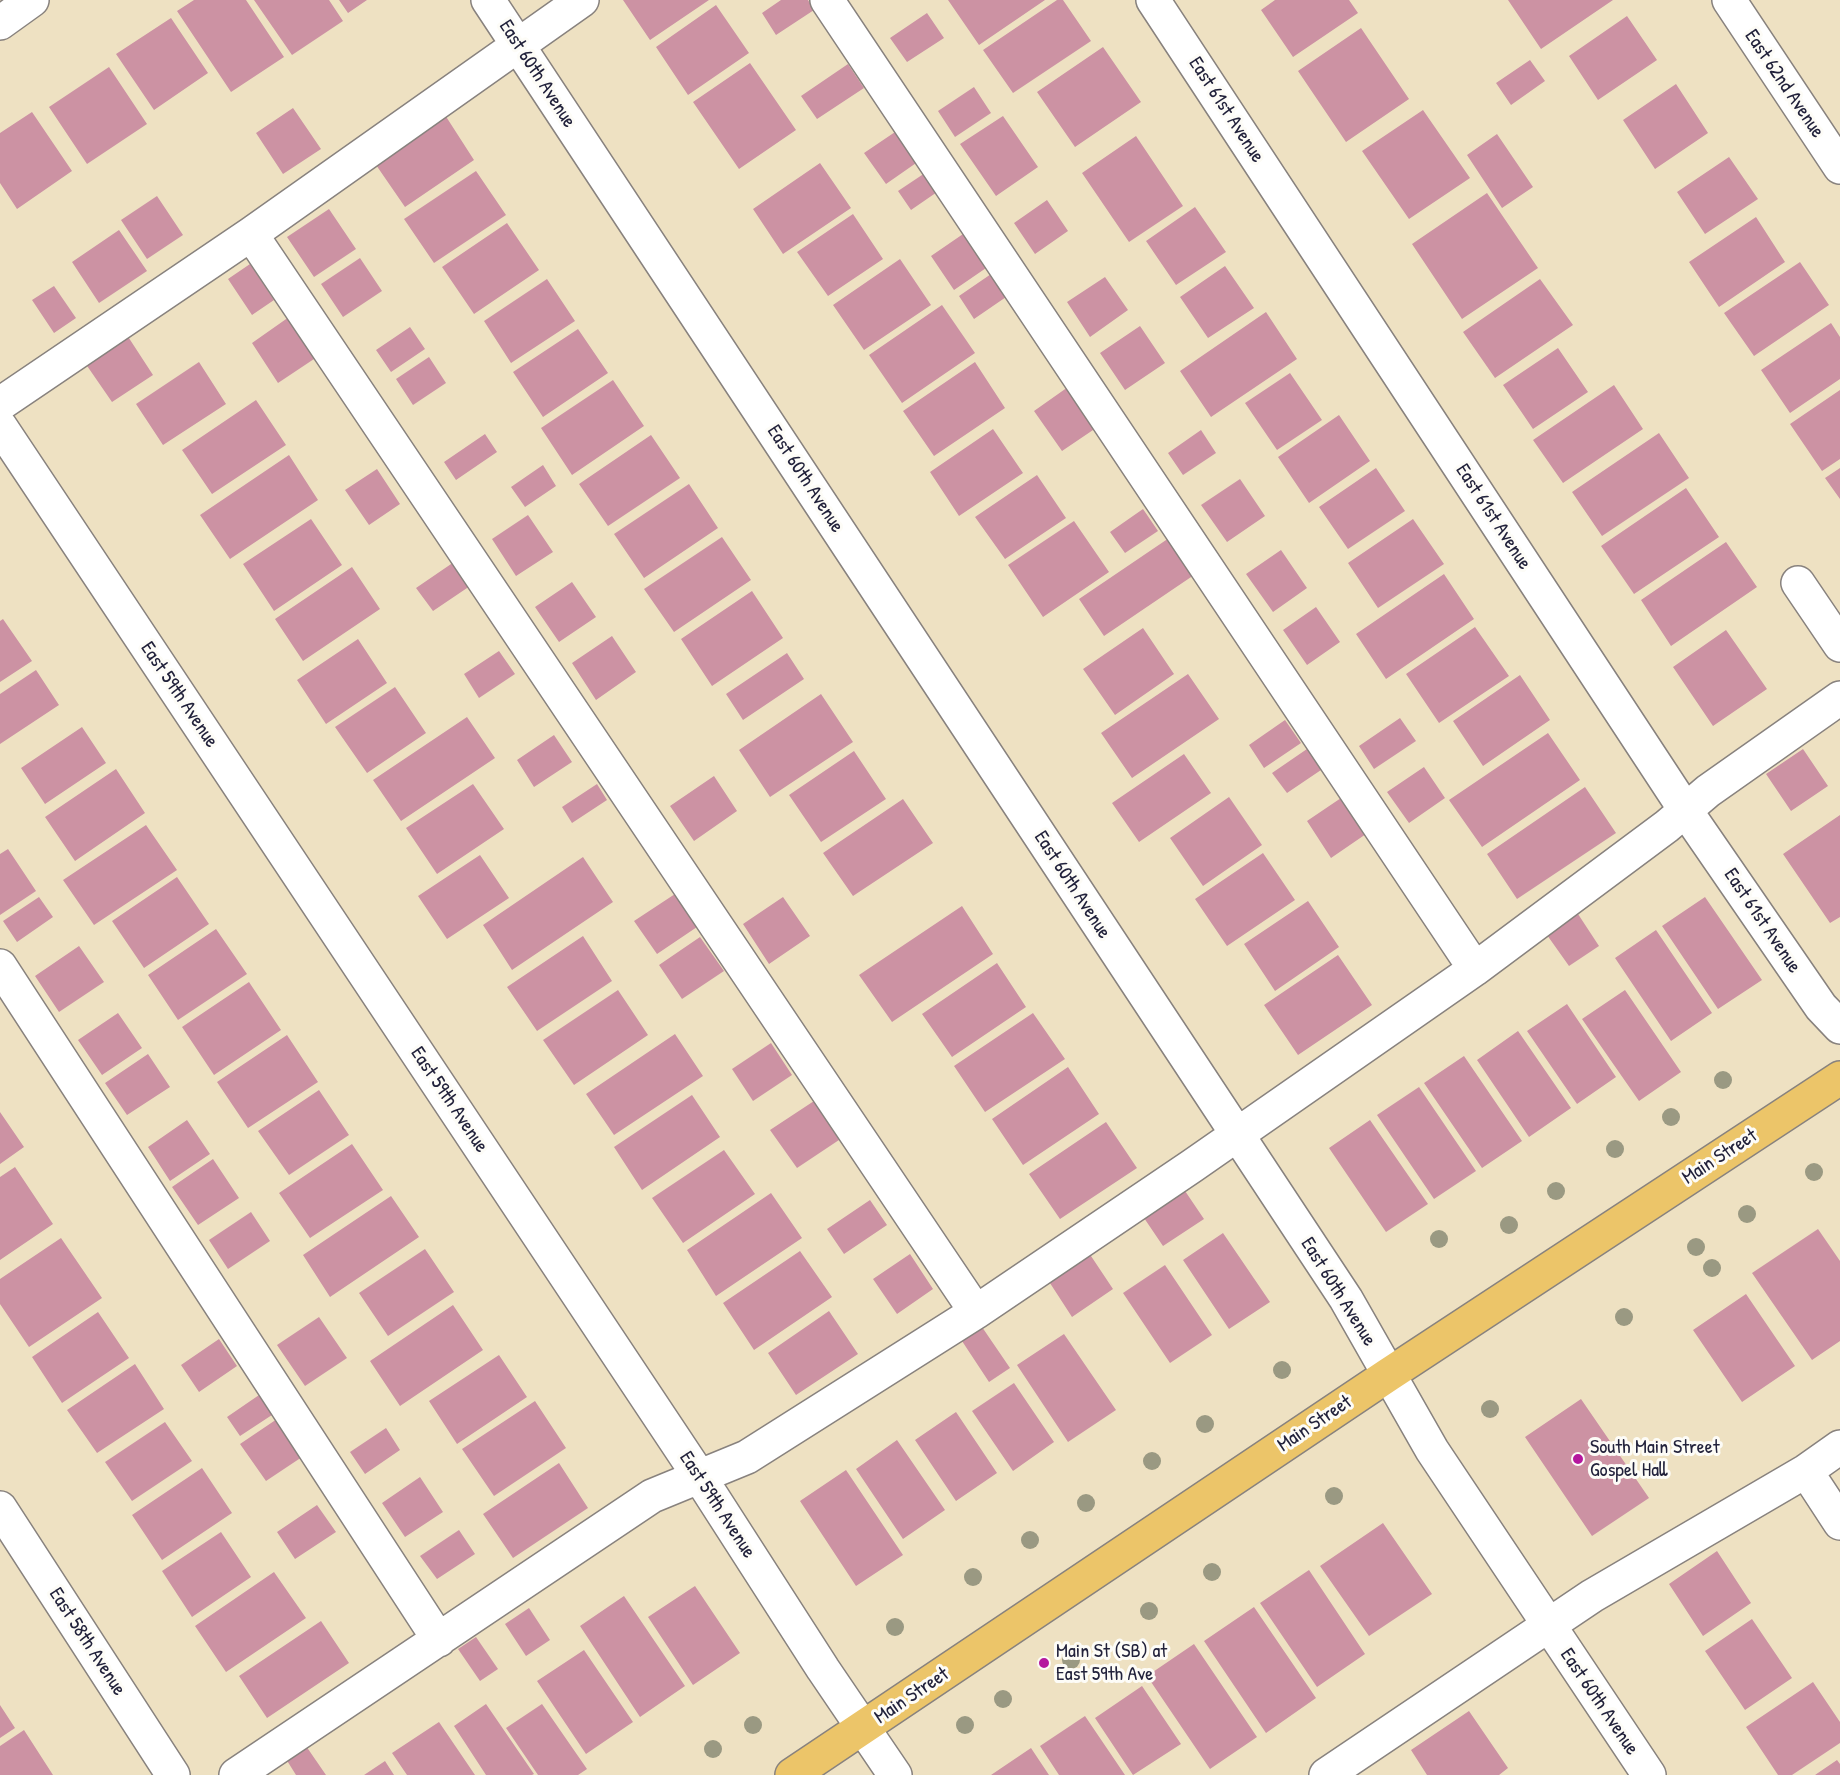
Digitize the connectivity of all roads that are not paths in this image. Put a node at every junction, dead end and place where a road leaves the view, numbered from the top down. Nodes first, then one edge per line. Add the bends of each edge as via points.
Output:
1 (32, 0) edge
2 (488, 0) edge
3 (582, 0) edge
4 (827, 0) edge
5 (1153, 0) edge
6 (1729, 0) edge
7 (0, 22) edge
8 (519, 46) junction
9 (1840, 168) edge
10 (251, 234) junction
11 (0, 404) edge
12 (0, 426) edge
13 (1798, 582) dead end
14 (1840, 645) edge
15 (1840, 698) edge
16 (1686, 811) junction
17 (0, 966) edge
18 (1475, 969) junction
19 (1840, 1028) edge
20 (1840, 1078) edge
21 (1237, 1134) junction
22 (976, 1312) junction
23 (1388, 1375) junction
24 (1840, 1447) edge
25 (1806, 1471) junction
26 (699, 1476) junction
27 (0, 1508) edge
28 (1840, 1523) edge
29 (1549, 1627) junction
30 (439, 1640) junction
31 (863, 1729) junction
32 (173, 1775) edge
33 (236, 1775) edge
34 (792, 1775) edge
35 (895, 1775) edge
36 (1326, 1775) edge
37 (1649, 1775) edge

1 - 7 street
2 - 8 street, East 60th Avenue
3 - 8 street
4 - 18 street
5 - 16 street, East 61st Avenue
6 - 9 street, East 62nd Avenue
8 - 10 street
8 - 21 street, East 60th Avenue
10 - 11 street
10 - 22 street
12 - 26 street, East 59th Avenue
13 - 14 street
15 - 16 street via 1708,791
16 - 18 street
16 - 19 street, East 61st Avenue via 1816,1000
17 - 30 street
18 - 21 street
20 - 23 main road, Main Street
21 - 22 street
21 - 23 street, East 60th Avenue via 1346,1299
22 - 26 street via 747,1457
23 - 29 street, East 60th Avenue via 1432,1450
23 - 31 main road, Main Street
24 - 25 street
25 - 28 street
25 - 29 street via 1592,1596
26 - 30 street via 652,1496
26 - 31 street, East 59th Avenue
27 - 32 street, East 58th Avenue
29 - 36 street
29 - 37 street, East 60th Avenue
30 - 33 street
31 - 34 main road, Main Street
31 - 35 street, East 59th Avenue

